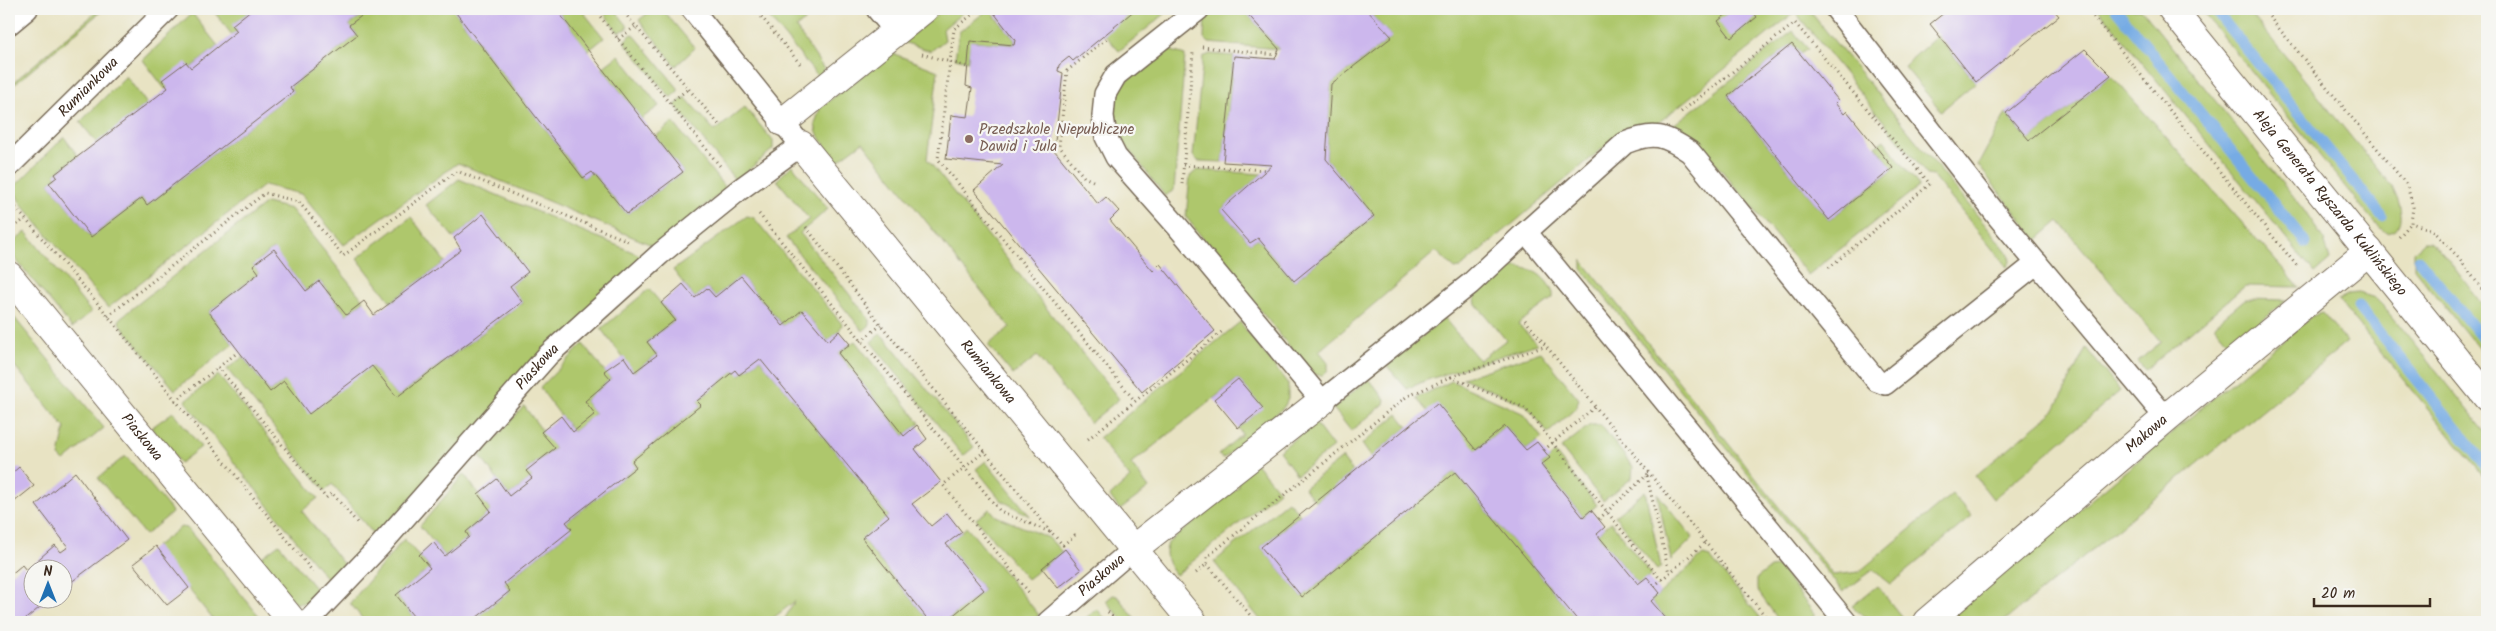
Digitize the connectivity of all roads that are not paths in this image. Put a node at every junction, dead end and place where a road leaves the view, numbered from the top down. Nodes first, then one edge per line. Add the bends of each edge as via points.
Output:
1 (27, 9) edge
2 (168, 9) edge
3 (692, 9) edge
4 (877, 9) edge
5 (924, 9) edge
6 (1200, 9) edge
7 (1836, 9) edge
8 (2172, 9) edge
9 (9, 24) edge
10 (892, 37) junction
11 (783, 122) junction
12 (801, 145) junction
13 (9, 166) edge
14 (1526, 232) junction
15 (2369, 251) junction
16 (2037, 263) junction
17 (9, 276) edge
18 (2487, 397) edge
19 (1322, 401) junction
20 (2166, 418) junction
21 (1133, 549) junction
22 (1050, 621) edge
23 (293, 622) edge
24 (307, 622) edge
25 (1193, 622) edge
26 (1846, 622) edge
27 (1927, 622) edge

1 - 9 lane
2 - 13 lane, Rumiankowa
3 - 11 lane, Rumiankowa
4 - 10 lane
5 - 10 street
6 - 19 lane via 1116,75 1105,94 1103,126 1110,148
7 - 16 lane
8 - 15 street, Aleja Generała Ryszarda Kuklińskiego
10 - 11 street
11 - 12 lane, Rumiankowa
12 - 21 street, Rumiankowa
12 - 24 lane, Piaskowa via 660,254 548,355 378,548
14 - 16 lane via 1625,143 1642,136 1659,135 1690,152 1877,381 1885,384
14 - 19 lane via 1470,284
14 - 26 lane
15 - 18 street, Aleja Generała Ryszarda Kuklińskiego
15 - 20 street, Makowa
16 - 20 lane
17 - 23 street, Piaskowa
19 - 21 street
20 - 27 street, Makowa
21 - 22 lane, Piaskowa
21 - 25 street, Rumiankowa

